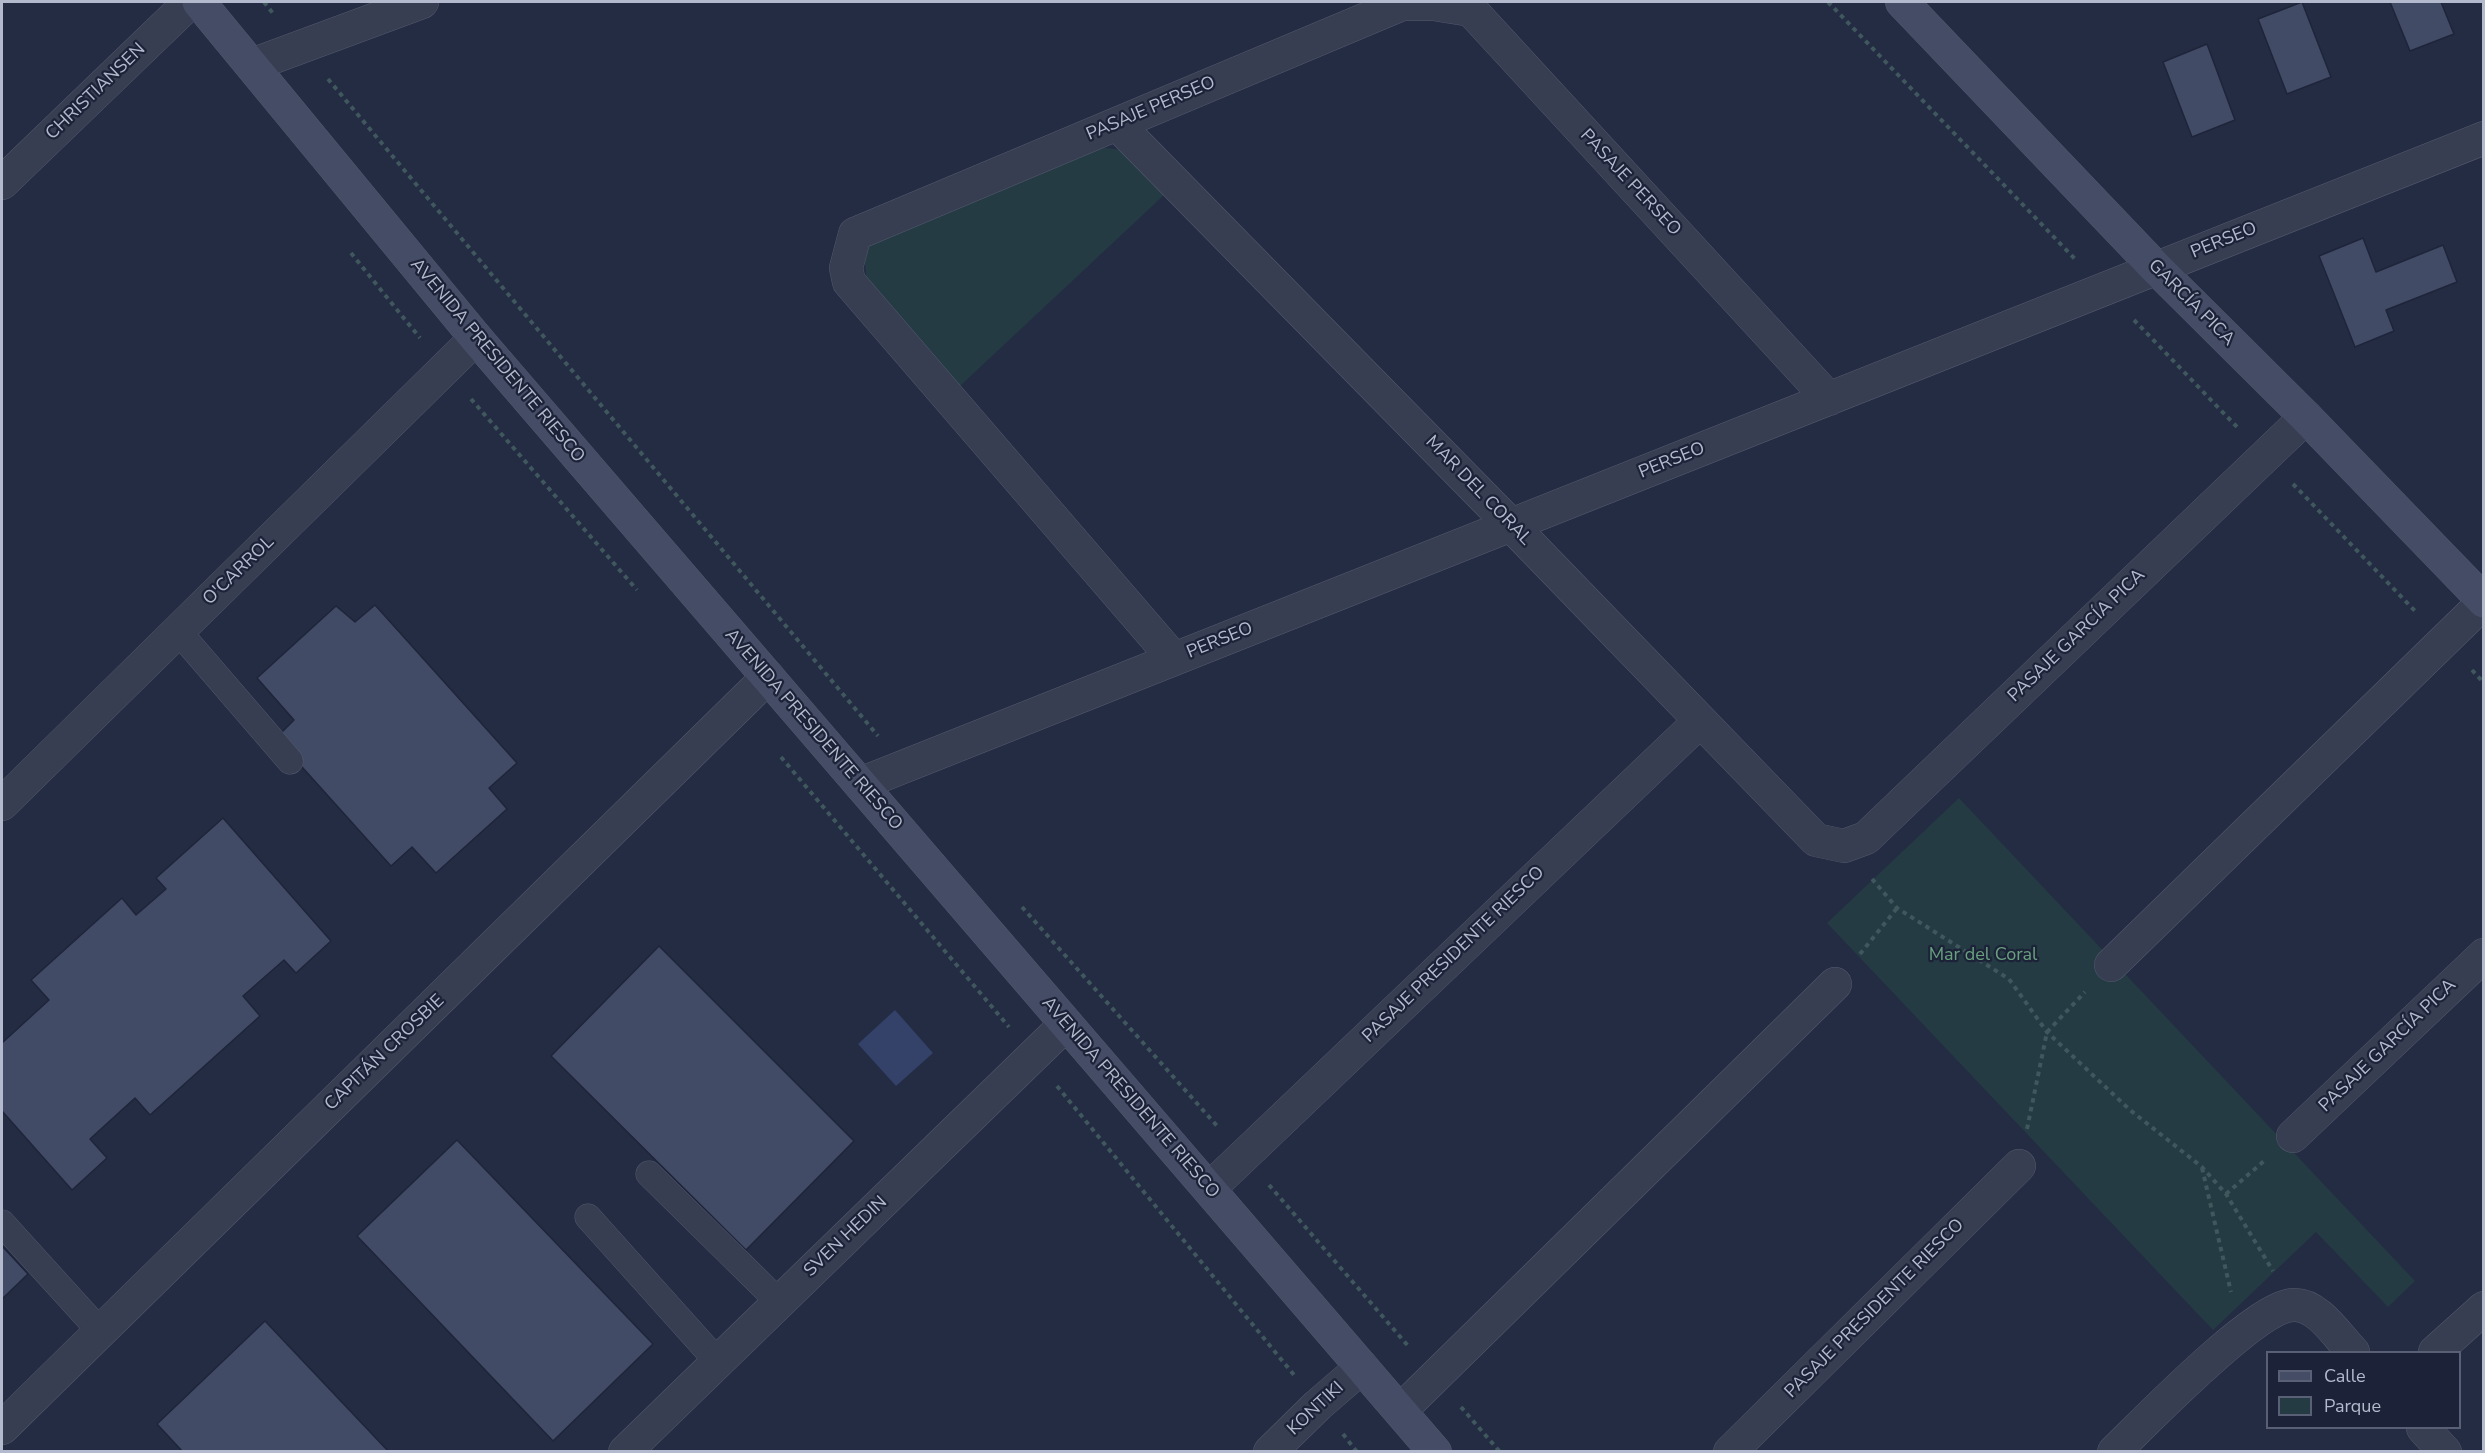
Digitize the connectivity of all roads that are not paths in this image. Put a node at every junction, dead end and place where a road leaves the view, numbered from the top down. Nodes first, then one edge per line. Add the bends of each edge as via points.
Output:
1 (190, 2) edge
2 (200, 2) edge
3 (422, 2) edge
4 (1902, 2) edge
5 (252, 65) junction
6 (1117, 124) junction
7 (2484, 138) edge
8 (2, 183) edge
9 (2156, 268) junction
10 (476, 338) junction
11 (1828, 399) junction
12 (2306, 417) junction
13 (1511, 525) junction
14 (2484, 602) edge
15 (178, 631) junction
16 (1174, 659) junction
17 (768, 678) junction
18 (1700, 721) junction
19 (290, 761) dead end
20 (860, 784) junction
21 (2, 804) edge
22 (1844, 846) joint
23 (2484, 955) edge
24 (2110, 965) road end
25 (1835, 984) road end
26 (1066, 1024) junction
27 (2294, 1136) road end
28 (2019, 1166) road end
29 (649, 1174) dead end
30 (1209, 1189) junction
31 (588, 1217) dead end
32 (2, 1223) edge
33 (779, 1302) junction
34 (2484, 1308) edge
35 (100, 1331) junction
36 (2351, 1351) edge
37 (2437, 1351) edge
38 (718, 1362) junction
39 (1362, 1367) junction
40 (1400, 1411) junction
41 (2, 1428) edge
42 (2424, 1429) edge
43 (626, 1452) edge
44 (1270, 1452) edge
45 (1435, 1452) edge
46 (1730, 1452) edge
47 (2114, 1452) edge
48 (2445, 1452) edge

1 - 8 street, CHRISTIANSEN
2 - 5 main road, AVENIDA PRESIDENTE RIESCO
3 - 5 street
4 - 9 main road, GARCÍA PICA
5 - 10 main road, AVENIDA PRESIDENTE RIESCO
6 - 11 street, PASAJE PERSEO via 1402,4 1471,10
6 - 13 street, MAR DEL CORAL
6 - 16 street, PASAJE PERSEO via 855,234 846,268 849,282
7 - 9 street, PERSEO
9 - 11 street, PERSEO
9 - 12 main road, GARCÍA PICA
10 - 15 street, O'CARROL
10 - 17 main road, AVENIDA PRESIDENTE RIESCO
11 - 13 street, PERSEO
12 - 14 main road, GARCÍA PICA
12 - 22 street, PASAJE GARCÍA PICA via 1866,838
13 - 16 street, PERSEO
13 - 18 street, MAR DEL CORAL
14 - 24 street
15 - 19 lane
15 - 21 street, O'CARROL
16 - 20 street, PERSEO
17 - 20 main road, AVENIDA PRESIDENTE RIESCO
17 - 35 street, CAPITÁN CROSBIE
18 - 22 street, MAR DEL CORAL via 1816,840
18 - 30 street, PASAJE PRESIDENTE RIESCO
20 - 26 main road, AVENIDA PRESIDENTE RIESCO
23 - 27 street, PASAJE GARCÍA PICA
25 - 40 street
26 - 30 main road, AVENIDA PRESIDENTE RIESCO
26 - 33 street, SVEN HEDIN
28 - 46 street, PASAJE PRESIDENTE RIESCO
29 - 33 lane
30 - 39 main road, AVENIDA PRESIDENTE RIESCO
31 - 38 lane
32 - 35 lane
33 - 38 street, SVEN HEDIN
34 - 37 street
35 - 41 street, CAPITÁN CROSBIE
36 - 47 street via 2313,1310 2294,1304 2265,1315 2241,1332
38 - 43 street, SVEN HEDIN
39 - 40 main road, AVENIDA PRESIDENTE RIESCO
39 - 44 street, KONTIKI
40 - 45 main road, AVENIDA PRESIDENTE RIESCO
42 - 48 street

